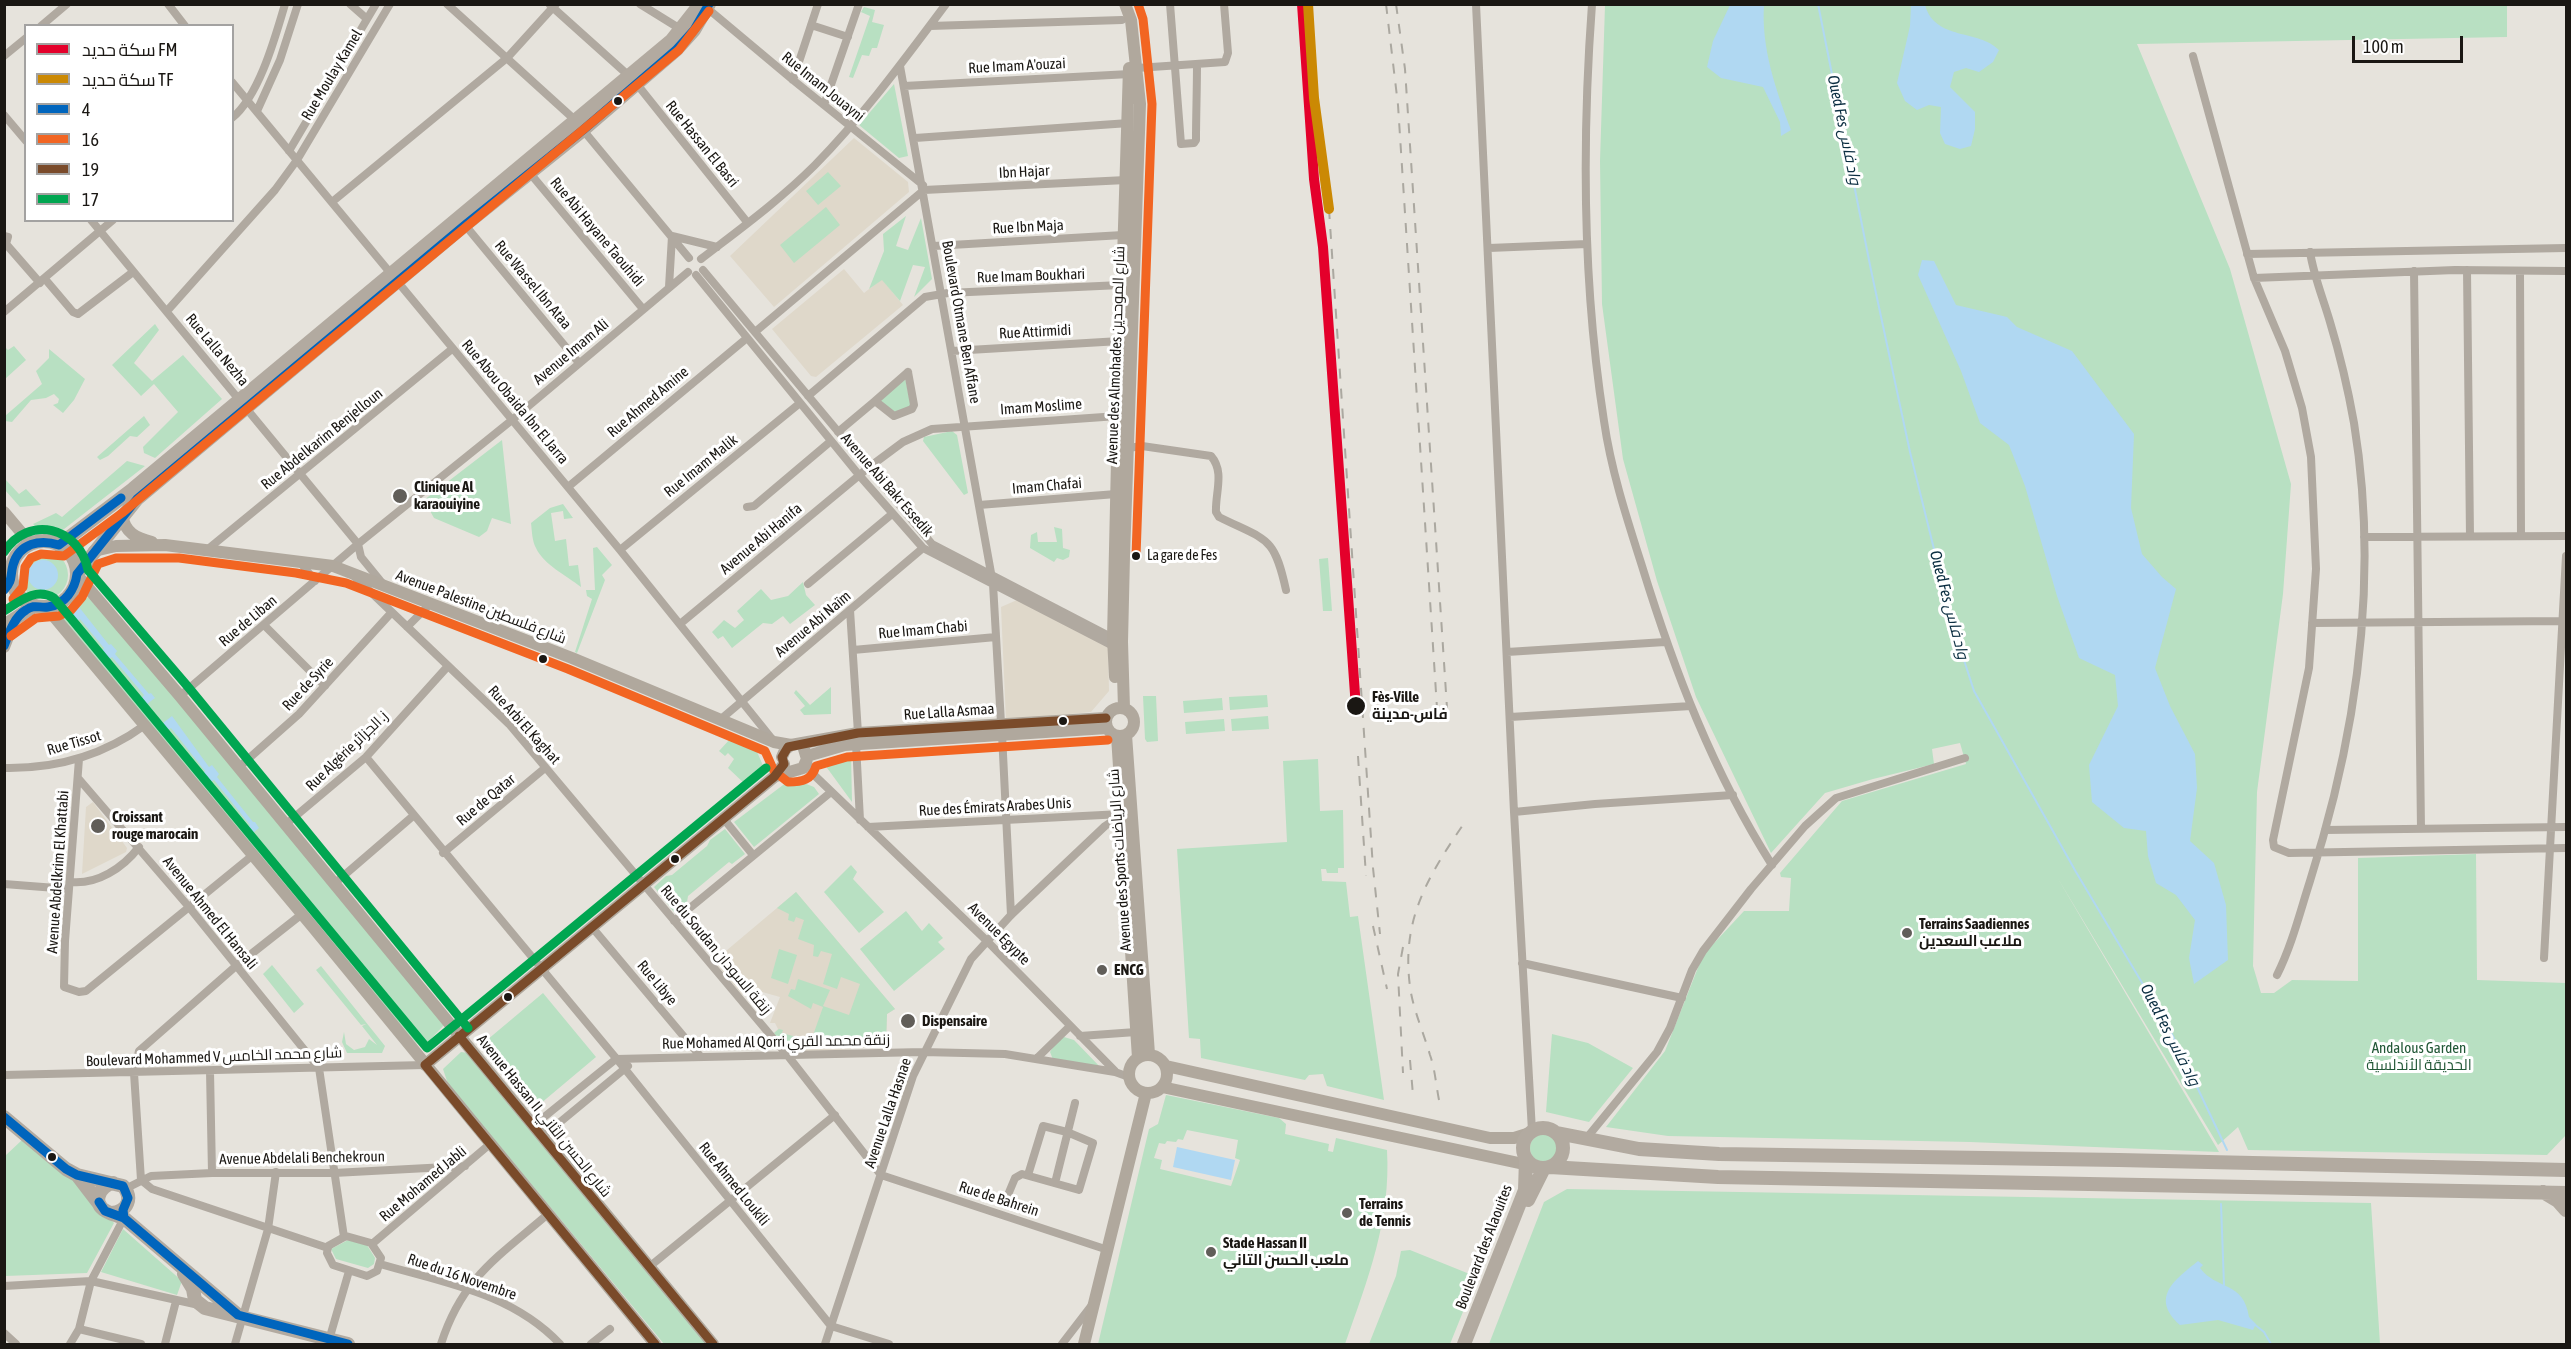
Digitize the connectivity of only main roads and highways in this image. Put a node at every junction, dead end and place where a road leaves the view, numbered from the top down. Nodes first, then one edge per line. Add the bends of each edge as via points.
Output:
1 (705, 6) edge
2 (632, 79) junction
3 (579, 125) junction
4 (393, 277) junction
5 (243, 403) junction
6 (59, 545) junction
7 (76, 574) junction
8 (8, 579) edge
9 (40, 606) junction
10 (10, 623) edge
11 (4, 1117) edge
12 (1557, 1133) junction
13 (1536, 1165) junction
14 (2566, 1170) edge
15 (77, 1175) junction
16 (119, 1186) junction
17 (2542, 1191) junction
18 (2566, 1193) edge
19 (100, 1205) junction
20 (2566, 1210) edge
21 (120, 1214) junction
22 (197, 1289) junction
23 (220, 1306) junction
24 (304, 1339) edge
25 (348, 1344) edge
26 (1464, 1344) edge
27 (1472, 1344) edge

1 - 2 main road
1 - 2 main road via 686,40
2 - 3 main road
3 - 4 main road
3 - 4 main road via 530,172
4 - 5 main road
5 - 6 main road
5 - 7 main road via 137,499
6 - 7 main road via 70,555
6 - 8 main road via 45,541 31,544 16,557
7 - 9 main road via 67,597 58,604
8 - 9 main road via 20,597
9 - 10 main road
11 - 15 main road
12 - 13 main road via 1563,1149 1559,1160
12 - 13 main road via 1544,1128 1531,1132 1523,1145
12 - 14 main road via 1639,1149 1719,1154
13 - 17 main road via 1718,1177
13 - 26 main road, Boulevard des Alaouites
13 - 27 main road, Boulevard des Alaouites via 1531,1192
15 - 16 main road
15 - 19 main road
16 - 19 main road via 106,1185 98,1198
16 - 21 main road via 128,1200
17 - 18 main road
17 - 20 main road
19 - 21 main road via 105,1211
21 - 22 main road via 181,1268
22 - 23 main road
22 - 23 main road via 193,1297 201,1305
23 - 24 main road
24 - 25 main road

